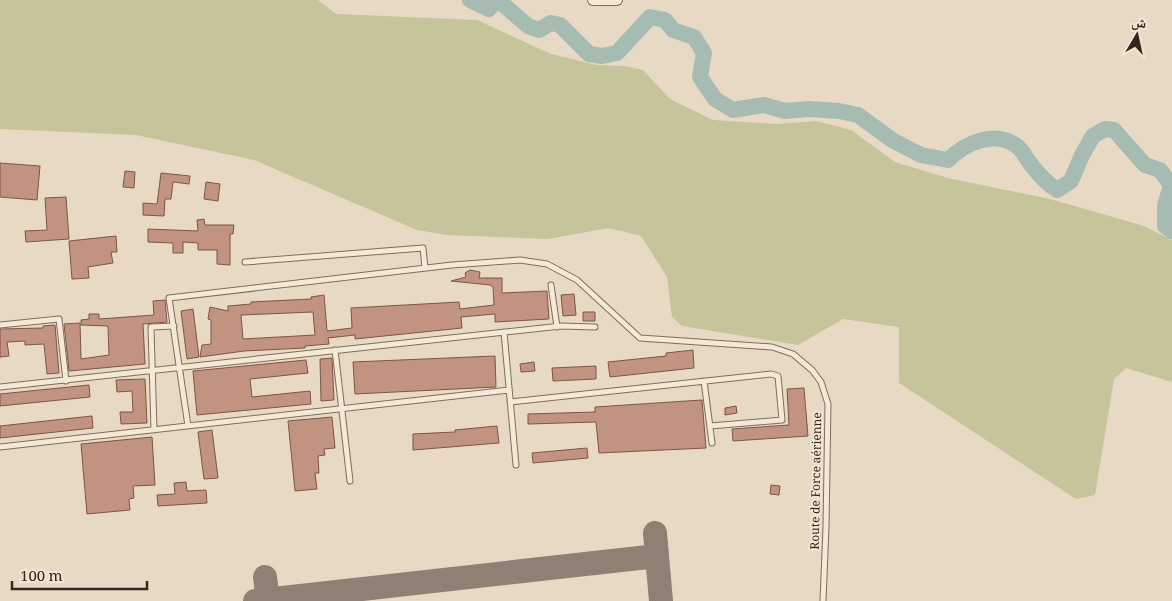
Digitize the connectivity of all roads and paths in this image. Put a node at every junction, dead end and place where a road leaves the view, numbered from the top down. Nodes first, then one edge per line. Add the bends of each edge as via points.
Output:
1 (594, 0) edge
2 (618, 0) edge
3 (245, 262) dead end
4 (425, 268) junction
5 (551, 285) dead end
6 (0, 325) edge
7 (174, 326) junction
8 (557, 327) junction
9 (595, 327) dead end
10 (504, 332) junction
11 (335, 350) junction
12 (181, 368) junction
13 (152, 371) junction
14 (66, 381) junction
15 (704, 382) junction
16 (0, 387) edge
17 (509, 390) junction
18 (510, 402) junction
19 (342, 409) junction
20 (188, 426) junction
21 (710, 426) junction
22 (154, 430) junction
23 (712, 443) dead end
24 (0, 447) edge
25 (516, 465) dead end
26 (350, 481) dead end
27 (822, 601) edge

1 - 2 street
3 - 4 lane via 423,248
4 - 7 lane, Route de Force aérienne via 169,298
4 - 27 lane, Route de Force aérienne via 520,260 547,264 578,280 640,338 772,347 793,354 812,370 825,390 829,427
5 - 8 lane
6 - 14 lane via 59,319
7 - 12 lane
7 - 13 lane via 151,327
8 - 9 lane
8 - 10 lane
10 - 11 lane
10 - 17 lane
11 - 12 lane
11 - 19 lane
12 - 13 lane
12 - 20 lane
13 - 14 lane
13 - 22 lane
14 - 16 lane
15 - 18 lane
15 - 21 lane
15 - 21 lane via 778,376 782,420
17 - 18 lane
17 - 19 lane
18 - 25 lane
19 - 20 lane
19 - 26 lane
20 - 22 lane
21 - 23 lane
22 - 24 lane

